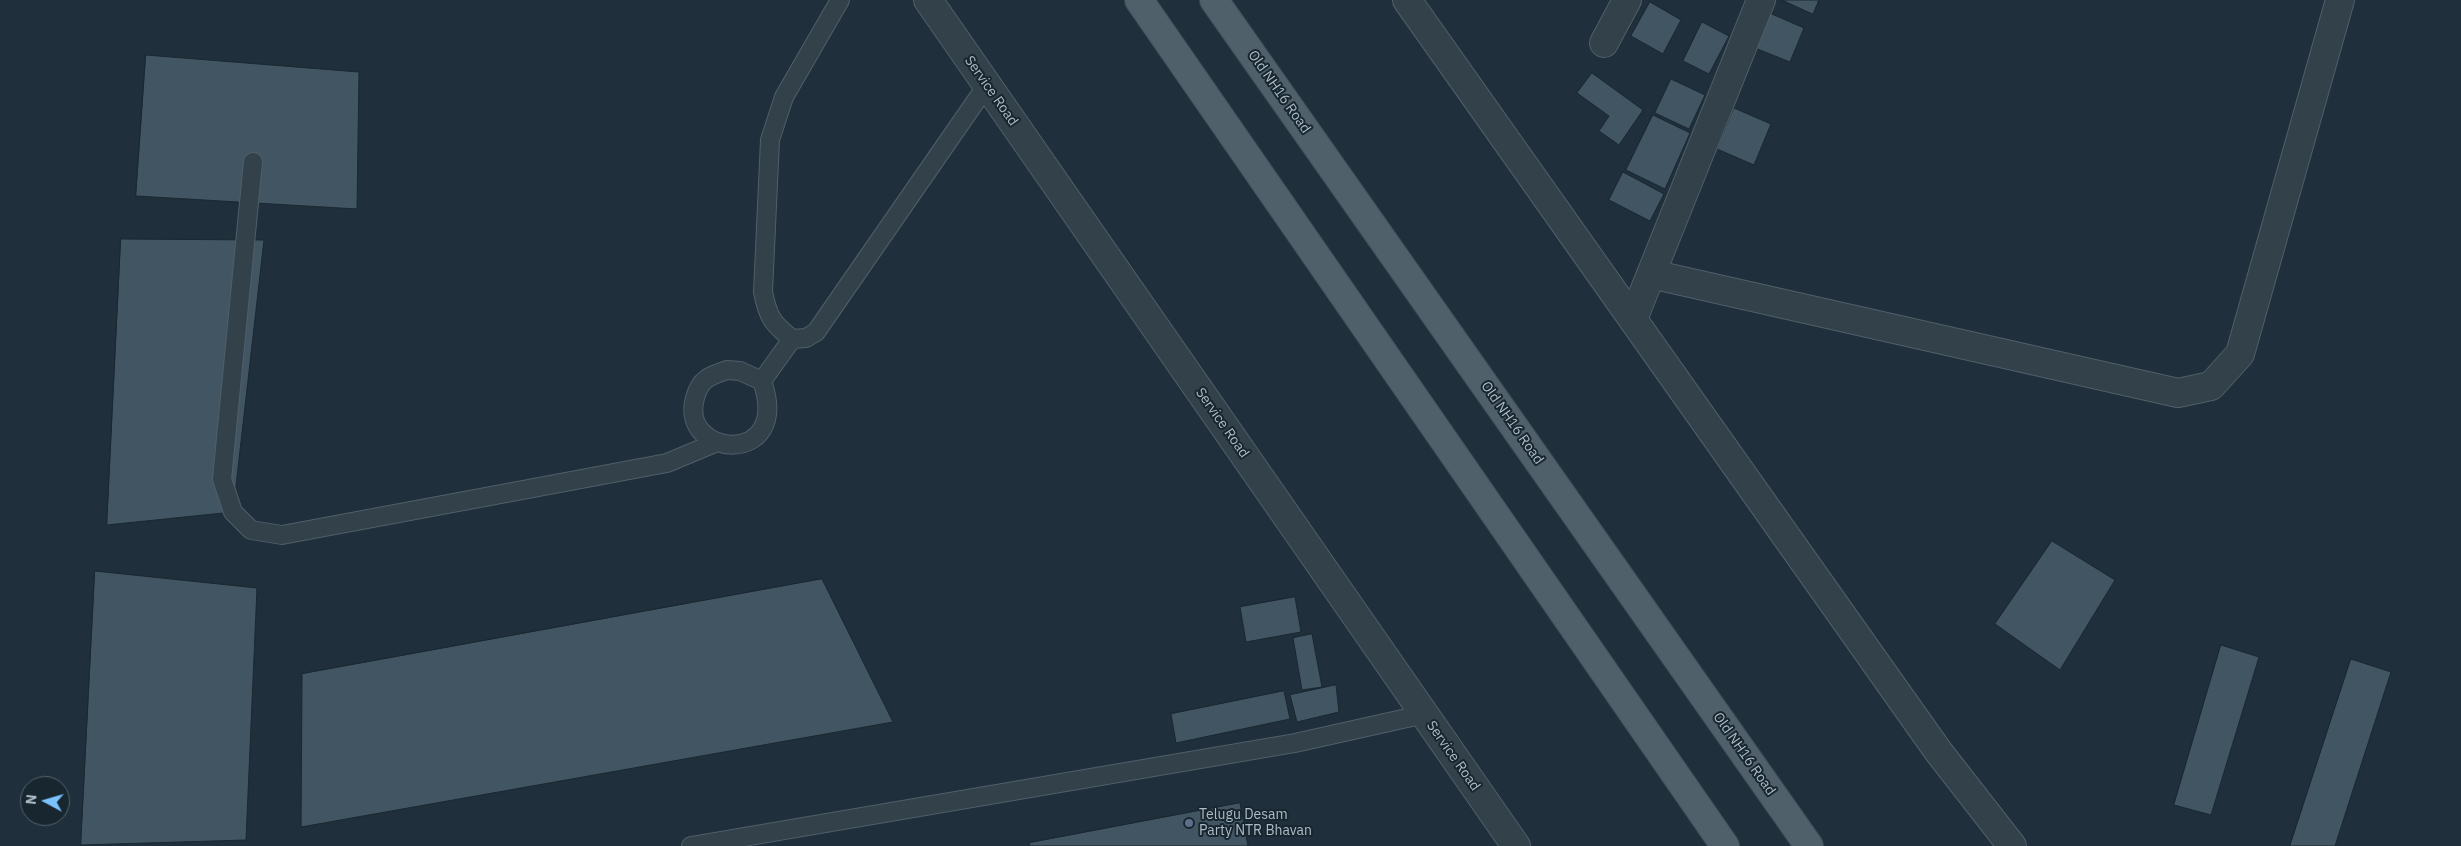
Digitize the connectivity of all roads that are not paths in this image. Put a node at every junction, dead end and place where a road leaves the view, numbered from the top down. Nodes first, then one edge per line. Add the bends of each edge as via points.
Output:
1 (840, 0) edge
2 (928, 0) edge
3 (1139, 0) edge
4 (1214, 0) edge
5 (1407, 0) edge
6 (1627, 0) edge
7 (1762, 0) edge
8 (2340, 0) edge
9 (1604, 43) dead end
10 (987, 85) junction
11 (253, 162) dead end
12 (1651, 274) junction
13 (1633, 320) junction
14 (792, 340) junction
15 (762, 381) junction
16 (715, 443) junction
17 (1425, 714) junction
18 (691, 846) edge
19 (1516, 846) edge
20 (1726, 846) edge
21 (1809, 846) edge
22 (2012, 846) edge

1 - 14 lane via 784,97 770,140 763,292 768,315 777,328
2 - 10 street, Service Road
3 - 20 main road
4 - 21 main road, Old NH16 Road
5 - 13 street
6 - 9 street
7 - 12 street
8 - 12 street via 2240,354 2211,386 2178,393
10 - 14 lane via 816,332 806,338
10 - 17 street, Service Road
11 - 16 lane via 222,479 233,512 251,530 282,534 657,465
12 - 13 street
13 - 22 street via 1932,743
14 - 15 lane
15 - 16 lane via 768,399 768,417 758,434 745,444 728,446
15 - 16 lane via 740,371 727,370 699,384 694,402 695,419 704,434
17 - 18 lane via 1295,743
17 - 19 street, Service Road

